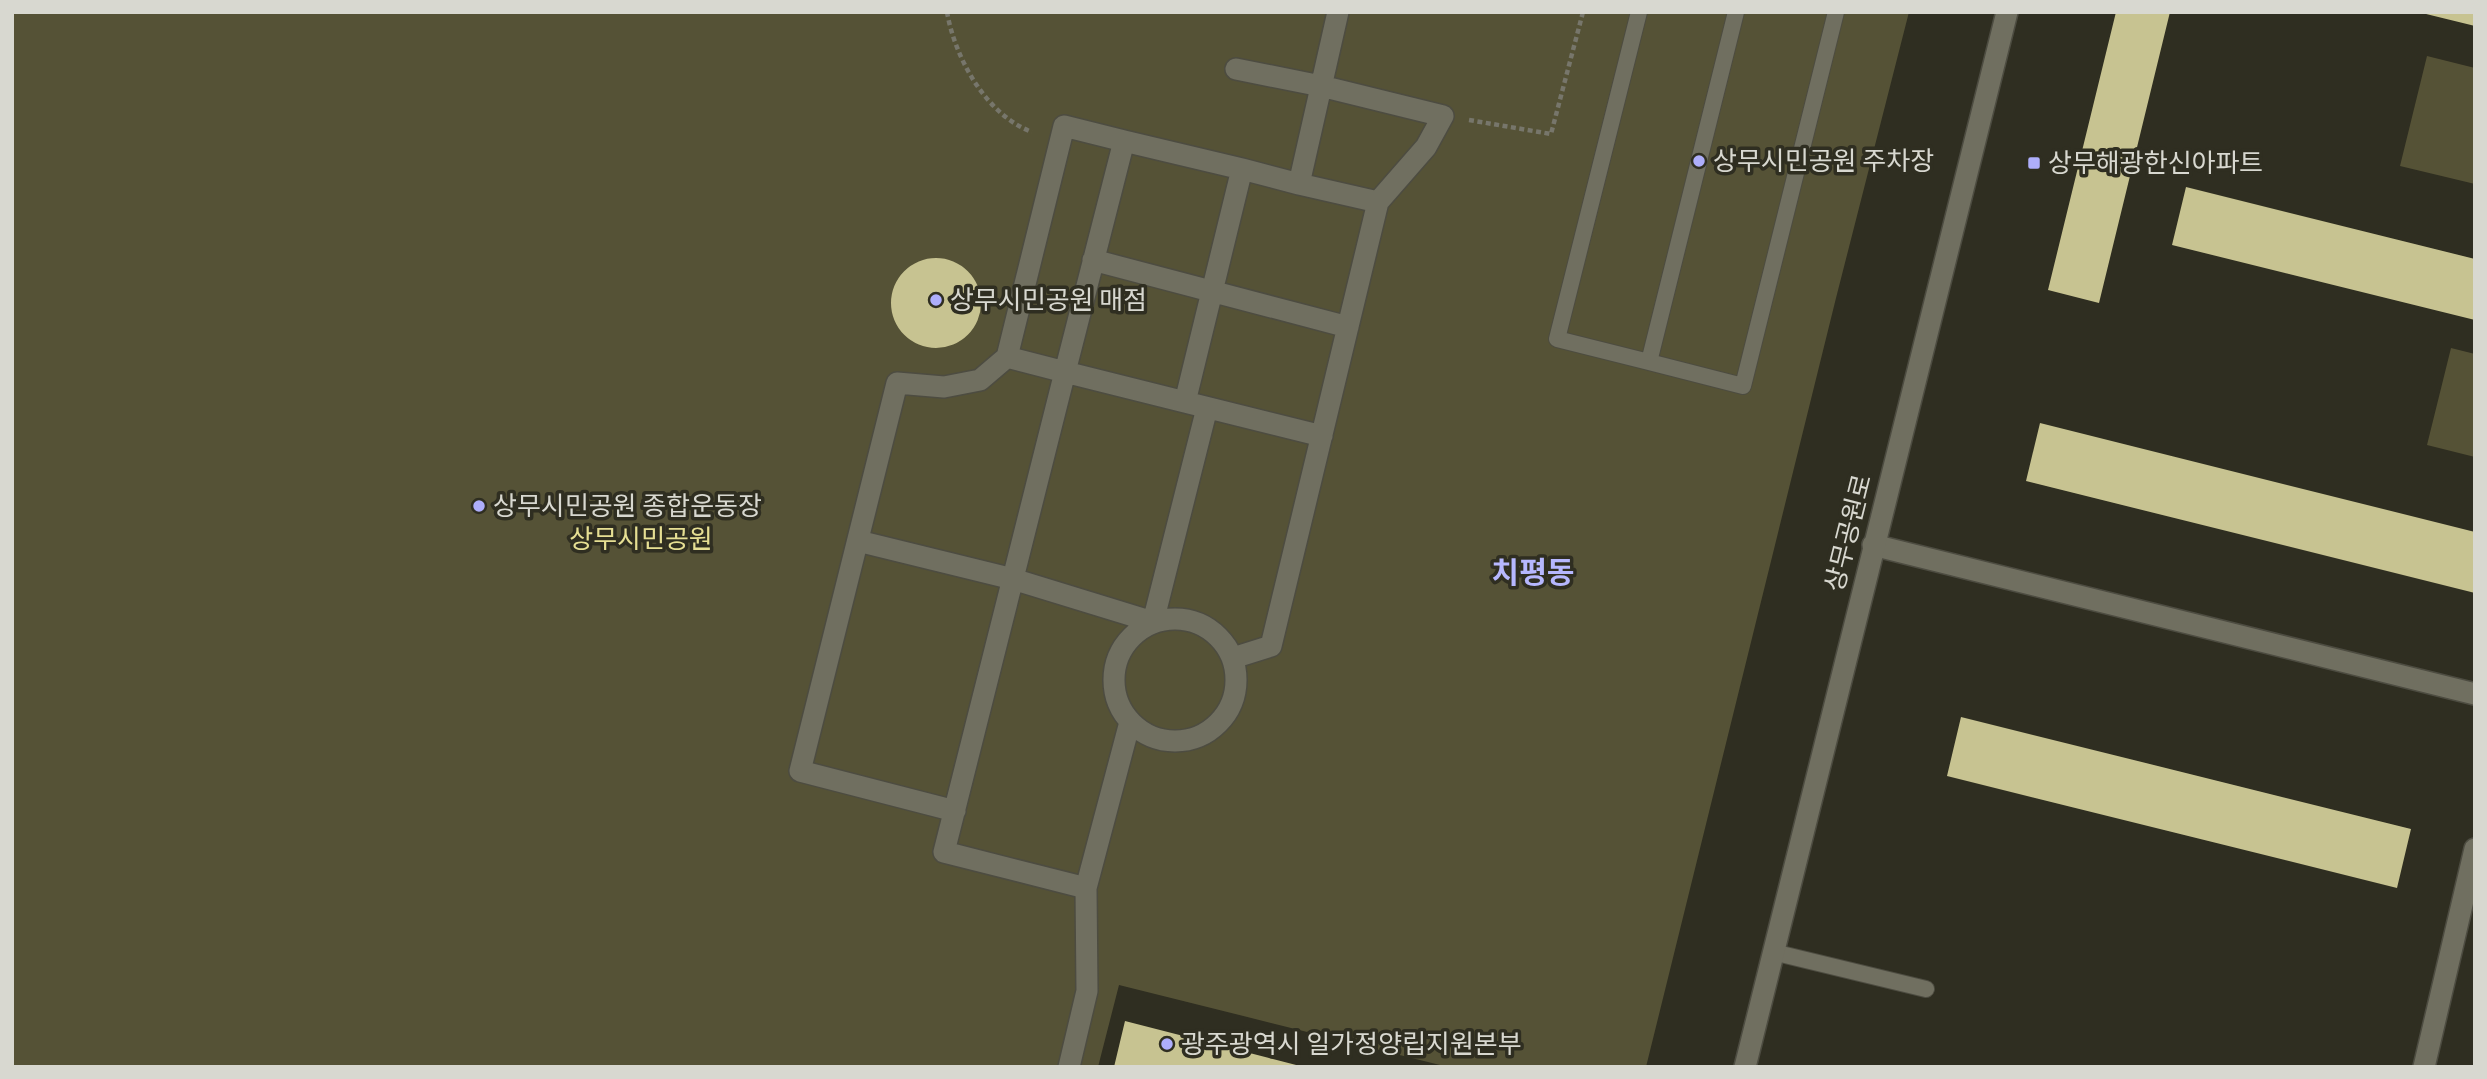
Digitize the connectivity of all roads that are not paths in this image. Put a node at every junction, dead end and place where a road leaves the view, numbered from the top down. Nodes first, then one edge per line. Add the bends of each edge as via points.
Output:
1 (1338, 12) edge
2 (1639, 12) edge
3 (1736, 12) edge
4 (1836, 12) edge
5 (2007, 12) edge
6 (1236, 69) dead end
7 (1321, 86) junction
8 (1124, 141) junction
9 (1242, 169) junction
10 (1299, 184) junction
11 (1378, 202) junction
12 (1093, 260) junction
13 (1212, 291) junction
14 (1348, 327) junction
15 (1007, 357) junction
16 (1649, 362) junction
17 (1065, 372) junction
18 (1185, 402) junction
19 (1207, 408) junction
20 (1322, 436) junction
21 (858, 541) junction
22 (1873, 545) junction
23 (1013, 579) junction
24 (1153, 622) junction
25 (1233, 658) junction
26 (2475, 694) edge
27 (1130, 722) junction
28 (954, 811) junction
29 (2475, 849) edge
30 (1086, 888) junction
31 (1773, 952) junction
32 (1926, 989) dead end
33 (1069, 1067) edge
34 (1745, 1067) edge
35 (2424, 1067) edge

1 - 7 street
2 - 16 lane via 1557,340
3 - 16 lane
4 - 16 lane via 1743,386
5 - 22 street, 상무공원로
6 - 7 street
7 - 10 street
7 - 11 street via 1443,116 1426,147
8 - 9 street
8 - 12 street
8 - 15 street via 1065,126
9 - 10 street
9 - 13 street
10 - 11 street
11 - 14 street
12 - 13 street
12 - 17 street
13 - 14 street
13 - 18 street
14 - 20 street
15 - 17 street
15 - 21 street via 980,380 944,387 897,383
17 - 18 street
17 - 23 street
18 - 19 street
19 - 20 street
19 - 24 street
20 - 25 street via 1270,646
21 - 23 street
21 - 28 street via 800,771
22 - 26 street
22 - 31 street, 상무공원로
23 - 24 street
23 - 28 street
24 - 25 street via 1191,620 1209,628
24 - 27 street via 1136,632 1115,663 1113,684
25 - 27 street via 1233,699 1223,718 1208,732 1188,740 1167,741
27 - 30 street
28 - 30 street via 944,852
29 - 35 street
30 - 33 street via 1087,991
31 - 32 lane
31 - 34 street, 상무공원로

